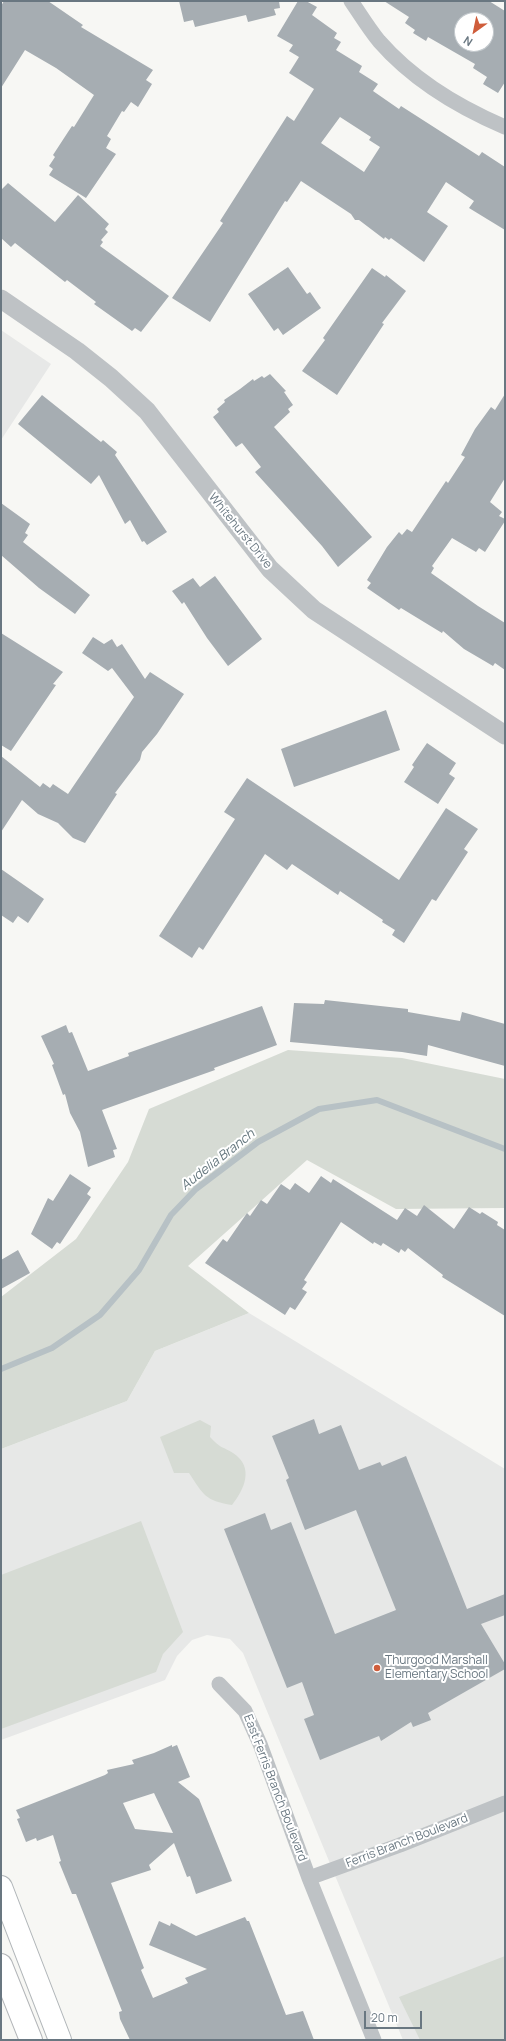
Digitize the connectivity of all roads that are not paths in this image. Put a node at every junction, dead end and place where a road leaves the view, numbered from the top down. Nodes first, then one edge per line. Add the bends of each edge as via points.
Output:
1 (351, 1) edge
2 (505, 127) edge
3 (1, 299) edge
4 (505, 735) edge
5 (219, 1684) dead end
6 (505, 1803) edge
7 (309, 1878) junction
8 (1, 1887) edge
9 (1, 1965) edge
10 (31, 2040) edge
11 (60, 2040) edge
12 (374, 2040) edge

1 - 2 street via 379,41 418,80 479,116
3 - 4 street, Whitehurst Drive via 77,351 147,411 270,569 314,610
5 - 7 street, East Ferris Branch Boulevard via 245,1711 260,1744
6 - 7 street, Ferris Branch Boulevard
7 - 12 street, East Ferris Branch Boulevard
8 - 11 main road
9 - 10 main road

